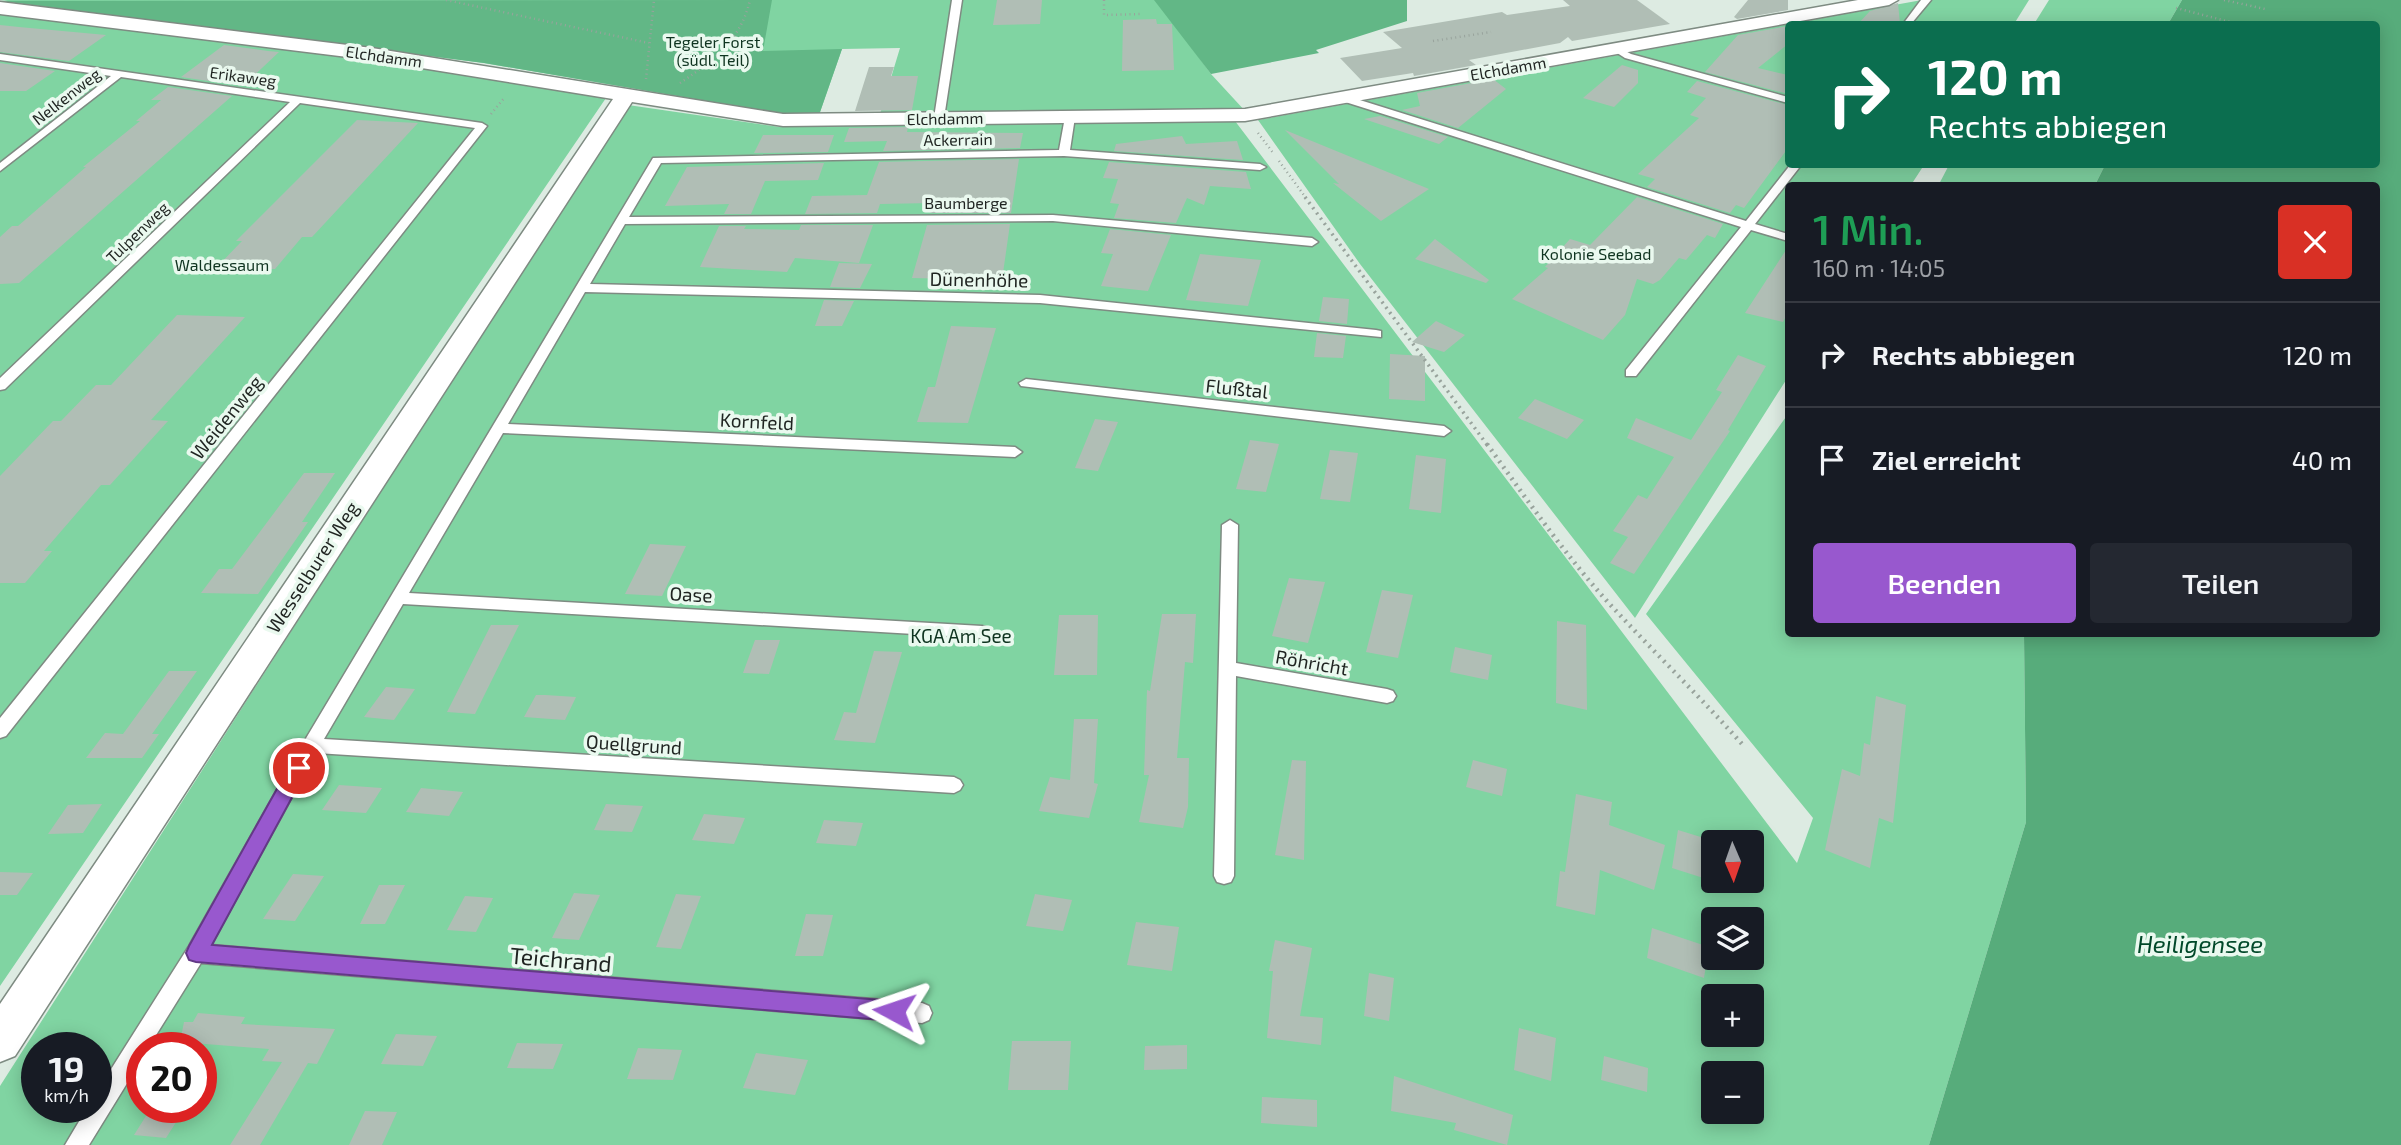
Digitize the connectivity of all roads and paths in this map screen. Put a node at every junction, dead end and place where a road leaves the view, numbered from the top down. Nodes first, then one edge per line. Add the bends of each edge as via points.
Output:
1 (446, 0) edge
2 (654, 0) edge
3 (750, 0) edge
4 (957, 0) edge
5 (1104, 0) edge
6 (1889, 0) edge
7 (1926, 0) edge
8 (2224, 0) edge
9 (0, 8) edge
10 (2176, 8) dead end
11 (2265, 9) dead end
12 (1140, 14) dead end
13 (1909, 21) edge
14 (2226, 21) edge
15 (1491, 32) dead end
16 (1433, 41) dead end
17 (649, 43) junction
18 (1616, 49) junction
19 (0, 57) edge
20 (118, 75) junction
21 (524, 79) junction
22 (642, 97) junction
23 (1343, 98) junction
24 (1785, 99) edge
25 (297, 100) junction
26 (1245, 115) junction
27 (1070, 117) junction
28 (939, 118) junction
29 (482, 126) junction
30 (1064, 153) junction
31 (1260, 167) dead end
32 (0, 168) edge
33 (1794, 168) edge
34 (619, 221) junction
35 (1748, 226) junction
36 (1785, 237) edge
37 (1312, 242) dead end
38 (580, 288) junction
39 (1376, 334) dead end
40 (1631, 373) dead end
41 (1026, 383) dead end
42 (0, 386) edge
43 (497, 428) junction
44 (1444, 431) dead end
45 (1015, 452) dead end
46 (1230, 525) dead end
47 (399, 598) junction
48 (982, 632) dead end
49 (1229, 668) junction
50 (1387, 696) dead end
51 (0, 731) edge
52 (311, 744) junction
53 (1742, 744) dead end
54 (954, 785) dead end
55 (1224, 876) dead end
56 (196, 953) junction
57 (922, 1013) dead end
58 (0, 1041) edge
59 (76, 1145) edge

1 - 17 path
2 - 17 path
3 - 22 path via 747,17 722,54
4 - 28 lane
5 - 12 path via 1104,15
6 - 18 street, Elchdamm
7 - 13 lane
8 - 11 path
9 - 21 street, Elchdamm via 372,54
10 - 14 path
15 - 16 path
17 - 22 path
18 - 23 street, Elchdamm
18 - 24 lane
19 - 20 lane, Erikaweg
20 - 25 lane, Erikaweg
20 - 32 lane, Nelkenweg
21 - 22 street, Elchdamm
21 - 29 path via 494,107
22 - 28 street, Elchdamm via 783,120
22 - 58 street, Wesselburer Weg
23 - 26 street, Elchdamm
23 - 35 lane
25 - 29 lane, Erikaweg
25 - 42 lane, Tulpenweg
26 - 27 street, Elchdamm
26 - 53 path via 1536,512 1616,611
27 - 28 street, Elchdamm
27 - 30 lane
29 - 51 lane, Weidenweg
30 - 31 lane, Ackerrain
30 - 34 lane, Ackerrain via 657,160
33 - 35 lane
34 - 37 lane, Baumberge via 1053,218
34 - 38 lane
35 - 36 lane
35 - 40 lane
38 - 39 lane, Dünenhöhe via 1041,299
38 - 43 lane
41 - 44 lane, Flußtal
43 - 45 lane, Kornfeld
43 - 47 lane
46 - 49 lane
47 - 48 lane, Oase
47 - 52 lane
49 - 50 lane, Röhricht
49 - 55 lane
52 - 54 lane, Quellgrund
52 - 56 lane
56 - 57 lane, Teichrand
56 - 59 lane

